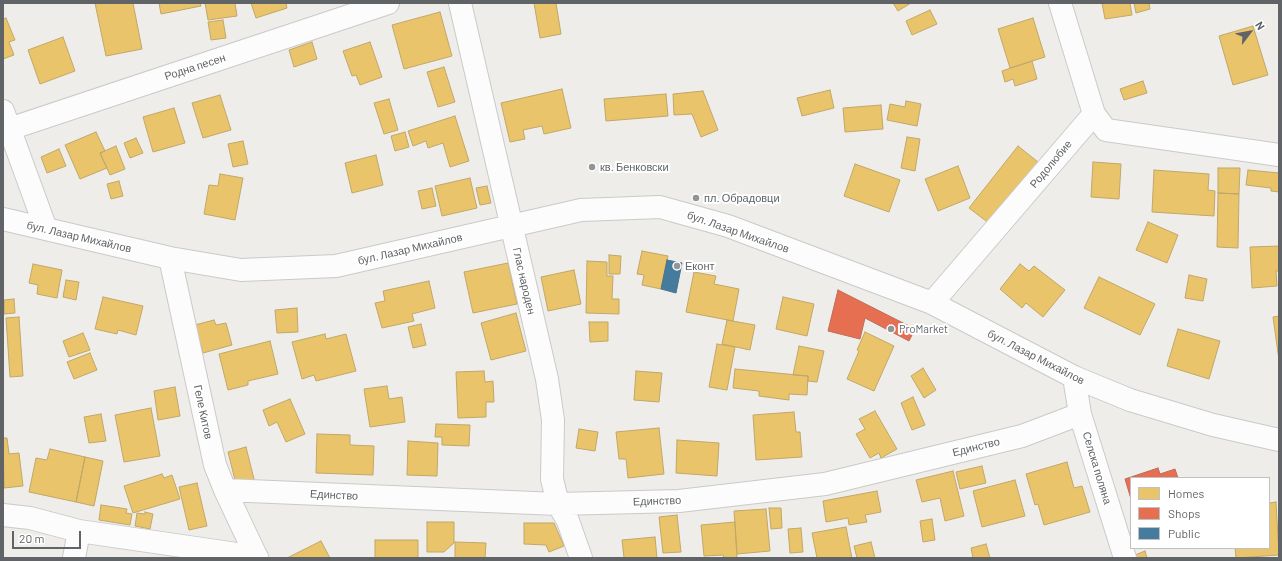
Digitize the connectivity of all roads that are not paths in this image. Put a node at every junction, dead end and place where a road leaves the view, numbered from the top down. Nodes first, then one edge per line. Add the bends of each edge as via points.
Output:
1 (388, 3) edge
2 (460, 3) edge
3 (1060, 3) edge
4 (1094, 114) junction
5 (5, 124) edge
6 (1279, 155) edge
7 (3, 220) edge
8 (511, 226) junction
9 (46, 230) junction
10 (170, 258) junction
11 (932, 303) junction
12 (1074, 377) junction
13 (1080, 414) junction
14 (1279, 440) edge
15 (225, 490) junction
16 (558, 504) junction
17 (3, 514) edge
18 (79, 531) junction
19 (74, 558) edge
20 (257, 558) edge
21 (581, 558) edge
22 (1125, 558) edge

1 - 5 street, Родна песен
2 - 8 street, Глас народен
3 - 4 street
4 - 6 street via 1106,130
4 - 11 street, Родолюбие
5 - 9 street
7 - 9 street, бул. Лазар Михайлов
8 - 10 street, бул. Лазар Михайлов via 336,266 241,270
8 - 11 street, бул. Лазар Михайлов via 581,210 660,207 728,226
8 - 16 street, Глас народен via 547,379 553,420 552,479
9 - 10 street, бул. Лазар Михайлов
10 - 15 street, Геле Китов via 215,465
11 - 12 street, бул. Лазар Михайлов
12 - 13 street, Селска поляна
12 - 14 street, бул. Лазар Михайлов via 1130,400 1213,425
13 - 16 street, Единство via 1022,436 825,484 679,501
13 - 22 street, Селска поляна
15 - 16 street, Единство
15 - 20 street, Геле Китов
16 - 21 street, Глас народен via 568,521
17 - 18 street
18 - 19 street
18 - 20 street

